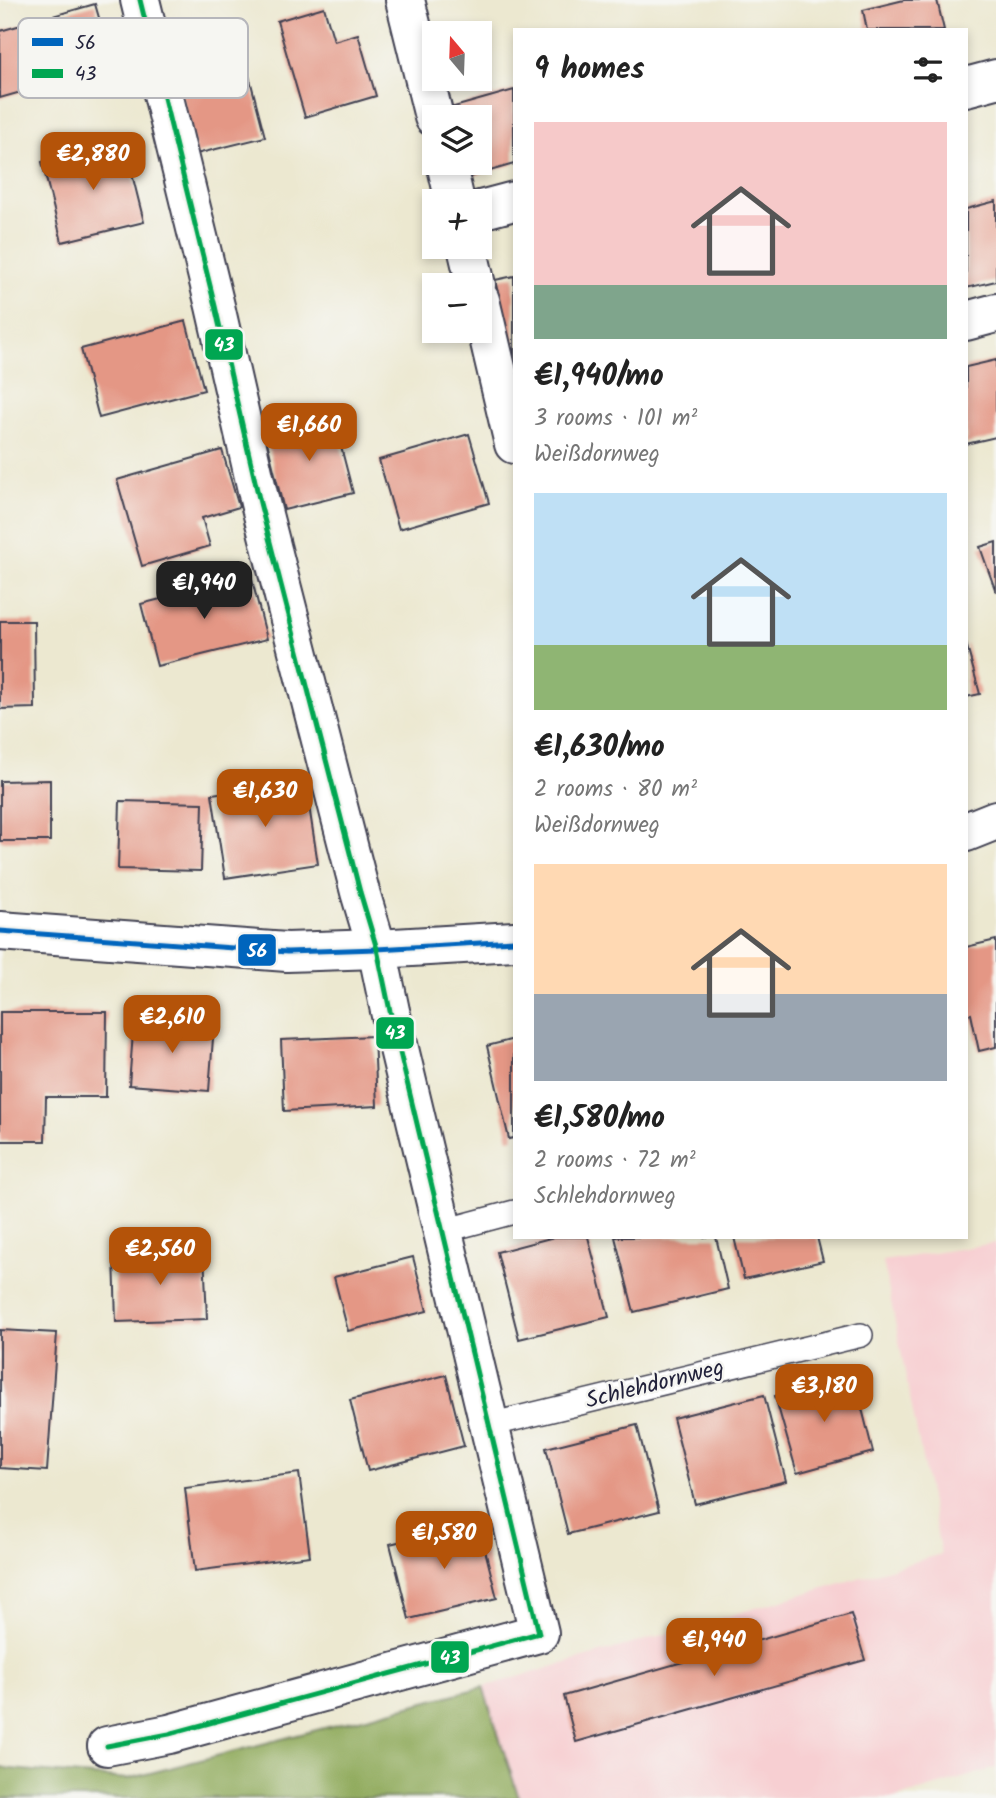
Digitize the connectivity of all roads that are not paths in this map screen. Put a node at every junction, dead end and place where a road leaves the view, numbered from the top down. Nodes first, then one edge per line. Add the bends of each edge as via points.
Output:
1 (140, 0) edge
2 (405, 0) edge
3 (144, 18) edge
4 (996, 79) edge
5 (968, 86) edge
6 (164, 98) edge
7 (431, 105) edge
8 (513, 201) edge
9 (492, 207) edge
10 (996, 313) edge
11 (968, 320) edge
12 (491, 343) edge
13 (513, 432) edge
14 (996, 820) edge
15 (968, 831) edge
16 (0, 931) edge
17 (513, 941) edge
18 (377, 949) junction
19 (513, 1212) edge
20 (443, 1231) junction
21 (862, 1335) dead end
22 (489, 1424) junction
23 (107, 1746) dead end

1 - 3 street
2 - 7 street
4 - 5 street
6 - 18 street via 260,503
8 - 9 street
10 - 11 street
12 - 13 street
14 - 15 street
16 - 18 street via 287,952
17 - 18 street
18 - 20 street
19 - 20 lane
20 - 22 street
21 - 22 lane, Schlehdornweg
22 - 23 street via 539,1633 169,1734

